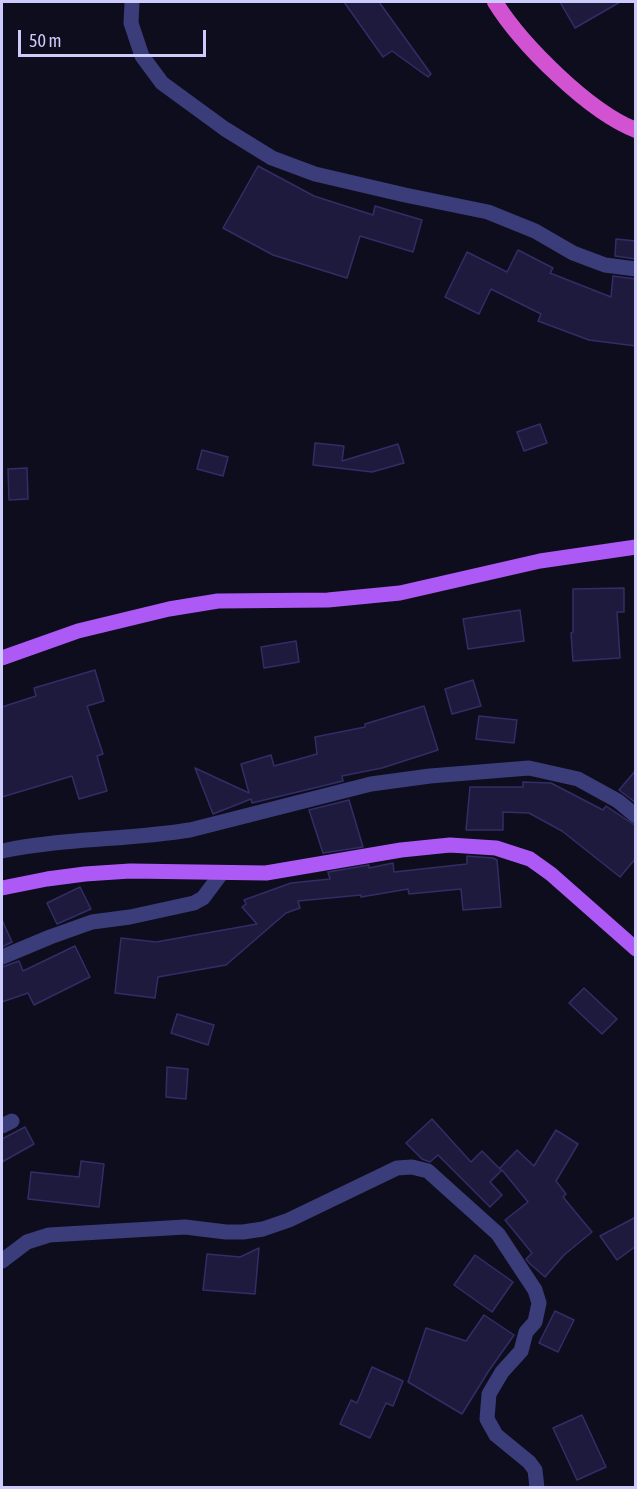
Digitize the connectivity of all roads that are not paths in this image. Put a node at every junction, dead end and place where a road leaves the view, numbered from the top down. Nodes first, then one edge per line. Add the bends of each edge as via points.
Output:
1 (132, 2) edge
2 (495, 2) edge
3 (636, 130) edge
4 (636, 269) edge
5 (636, 547) edge
6 (2, 658) edge
7 (636, 816) edge
8 (2, 851) edge
9 (221, 874) junction
10 (2, 888) edge
11 (636, 949) edge
12 (2, 957) edge
13 (2, 1261) edge
14 (537, 1488) edge

1 - 4 street via 131,23 142,56 162,83 272,158 315,174 488,212 535,231 573,253 605,265
2 - 3 highway via 533,51 578,93 622,125
5 - 6 main road via 540,561 400,593 328,600 218,601 169,609 78,631
7 - 8 street via 578,779 529,768 370,784 182,831
9 - 10 main road via 130,871
9 - 11 main road via 266,873 450,845 496,848 530,859 551,874
9 - 12 street via 203,898 194,903 92,922
13 - 14 street via 27,1242 49,1235 173,1227 226,1232 263,1229 397,1168 428,1171 498,1234 535,1290 535,1322 526,1332 521,1350 489,1394 487,1419 496,1435 535,1470

